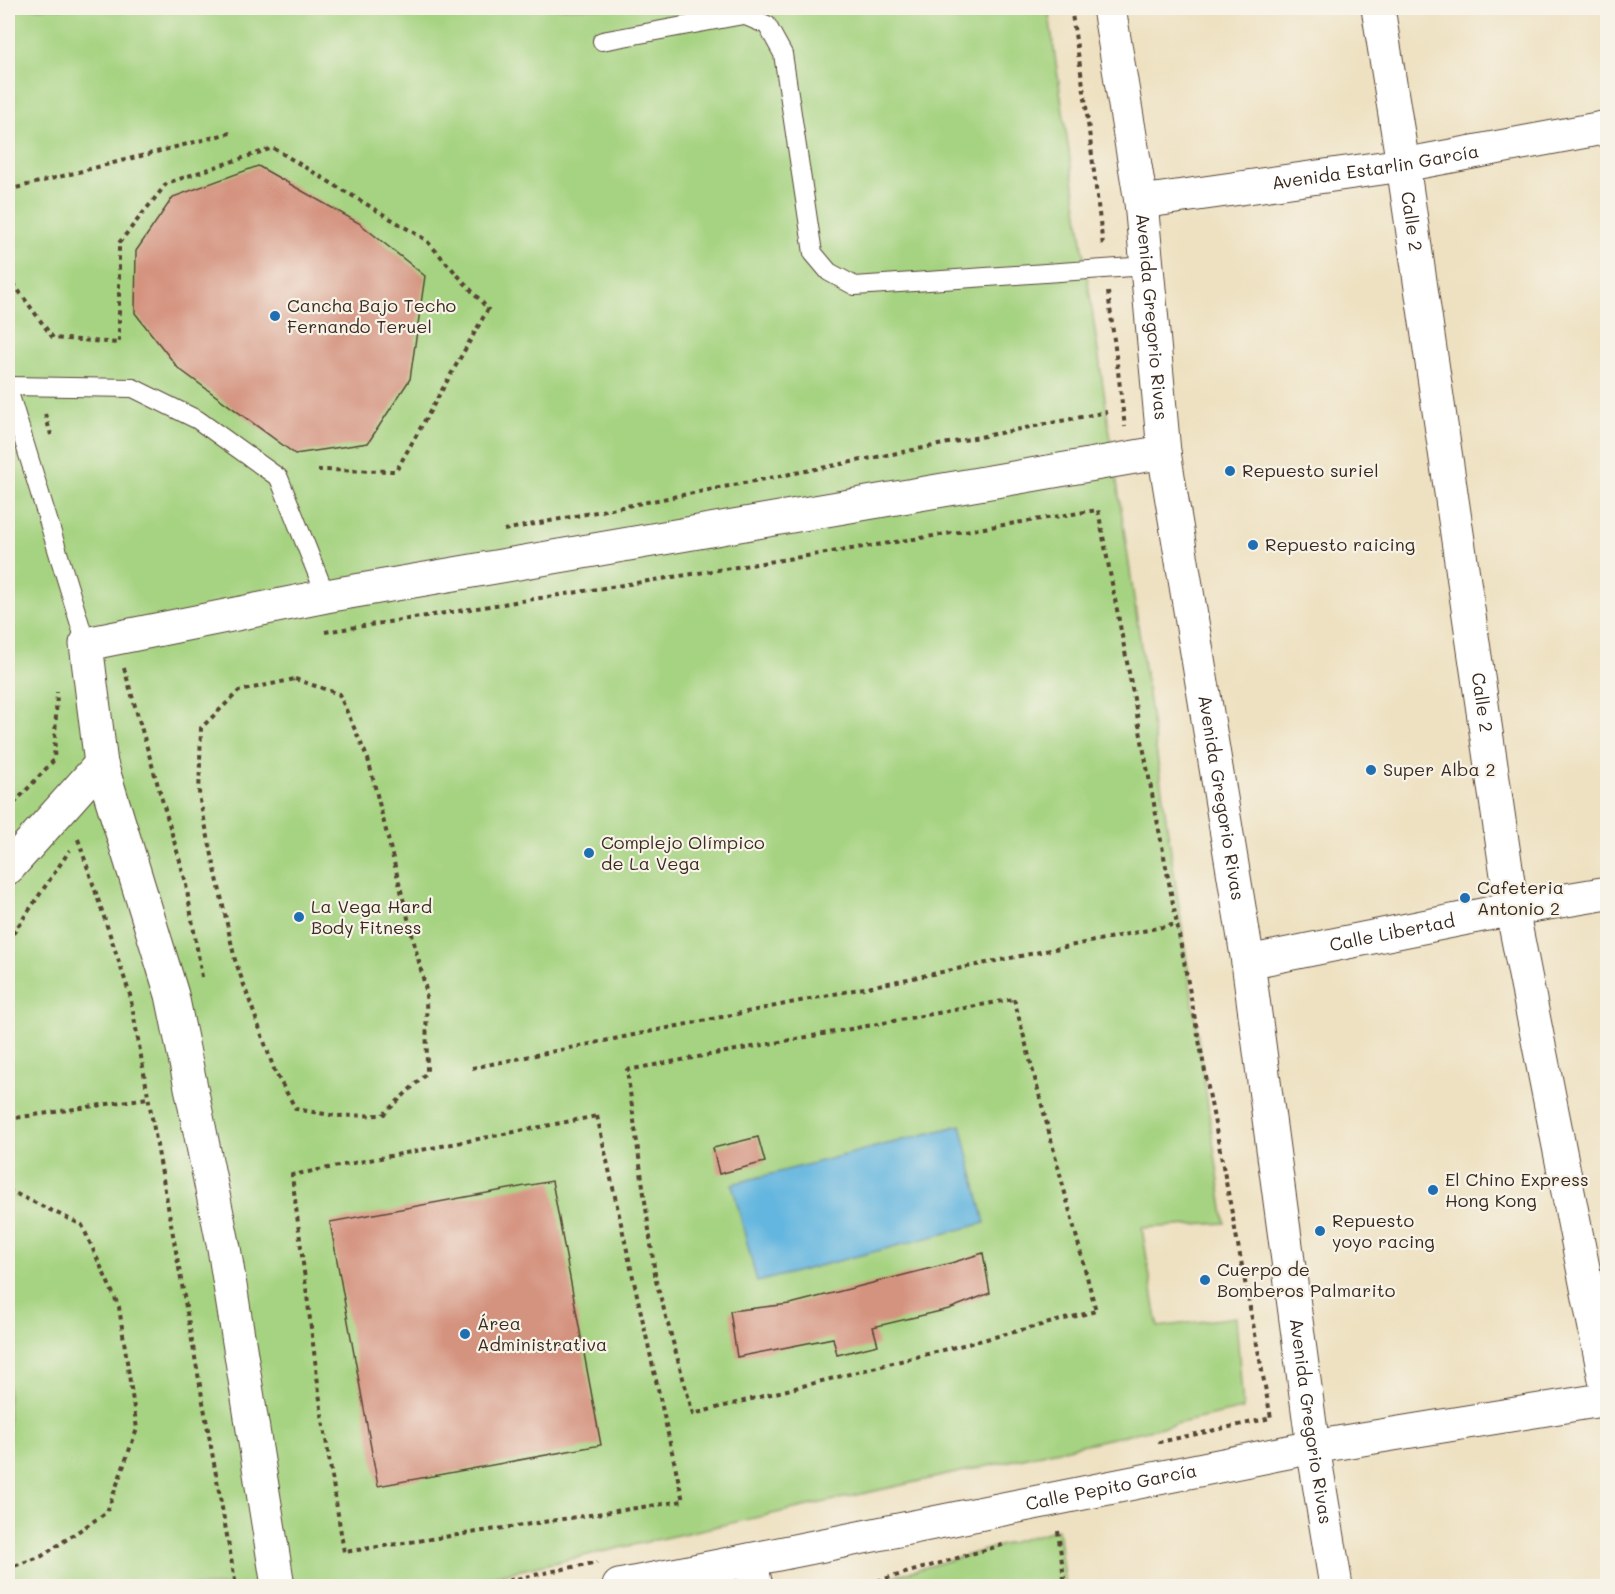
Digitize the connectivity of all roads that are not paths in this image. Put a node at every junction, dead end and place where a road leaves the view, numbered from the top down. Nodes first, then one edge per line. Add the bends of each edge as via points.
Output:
1 (1109, 8) edge
2 (1378, 8) edge
3 (602, 41) dead end
4 (1608, 127) edge
5 (1403, 165) junction
6 (1141, 202) junction
7 (1147, 266) junction
8 (8, 388) edge
9 (1164, 452) junction
10 (326, 596) junction
11 (86, 644) junction
12 (101, 764) junction
13 (8, 868) edge
14 (1608, 893) edge
15 (1512, 909) junction
16 (1248, 962) junction
17 (1608, 1397) edge
18 (1312, 1447) junction
19 (753, 1573) edge
20 (278, 1587) edge
21 (619, 1587) edge
22 (1336, 1587) edge

1 - 6 street, Avenida Gregorio Rivas
2 - 5 street, Calle 2
3 - 7 lane via 743,15 767,25 783,54 813,253 830,273 855,286
4 - 5 street, Avenida Estarlin García
5 - 6 street, Avenida Estarlin García
5 - 15 street, Calle 2
6 - 7 street, Avenida Gregorio Rivas
7 - 9 street, Avenida Gregorio Rivas
8 - 10 lane via 133,388 198,420 279,478
8 - 11 lane
9 - 10 street
9 - 16 street, Avenida Gregorio Rivas
10 - 11 street
11 - 12 street
12 - 13 street
12 - 20 street via 172,995 224,1248
14 - 15 street, Calle Libertad
15 - 16 street, Calle Libertad
15 - 17 street, Calle 2
16 - 18 street, Avenida Gregorio Rivas
17 - 18 street, Calle Pepito García
18 - 19 street, Calle Pepito García
18 - 22 street, Avenida Gregorio Rivas
19 - 21 street, Calle Pepito García

